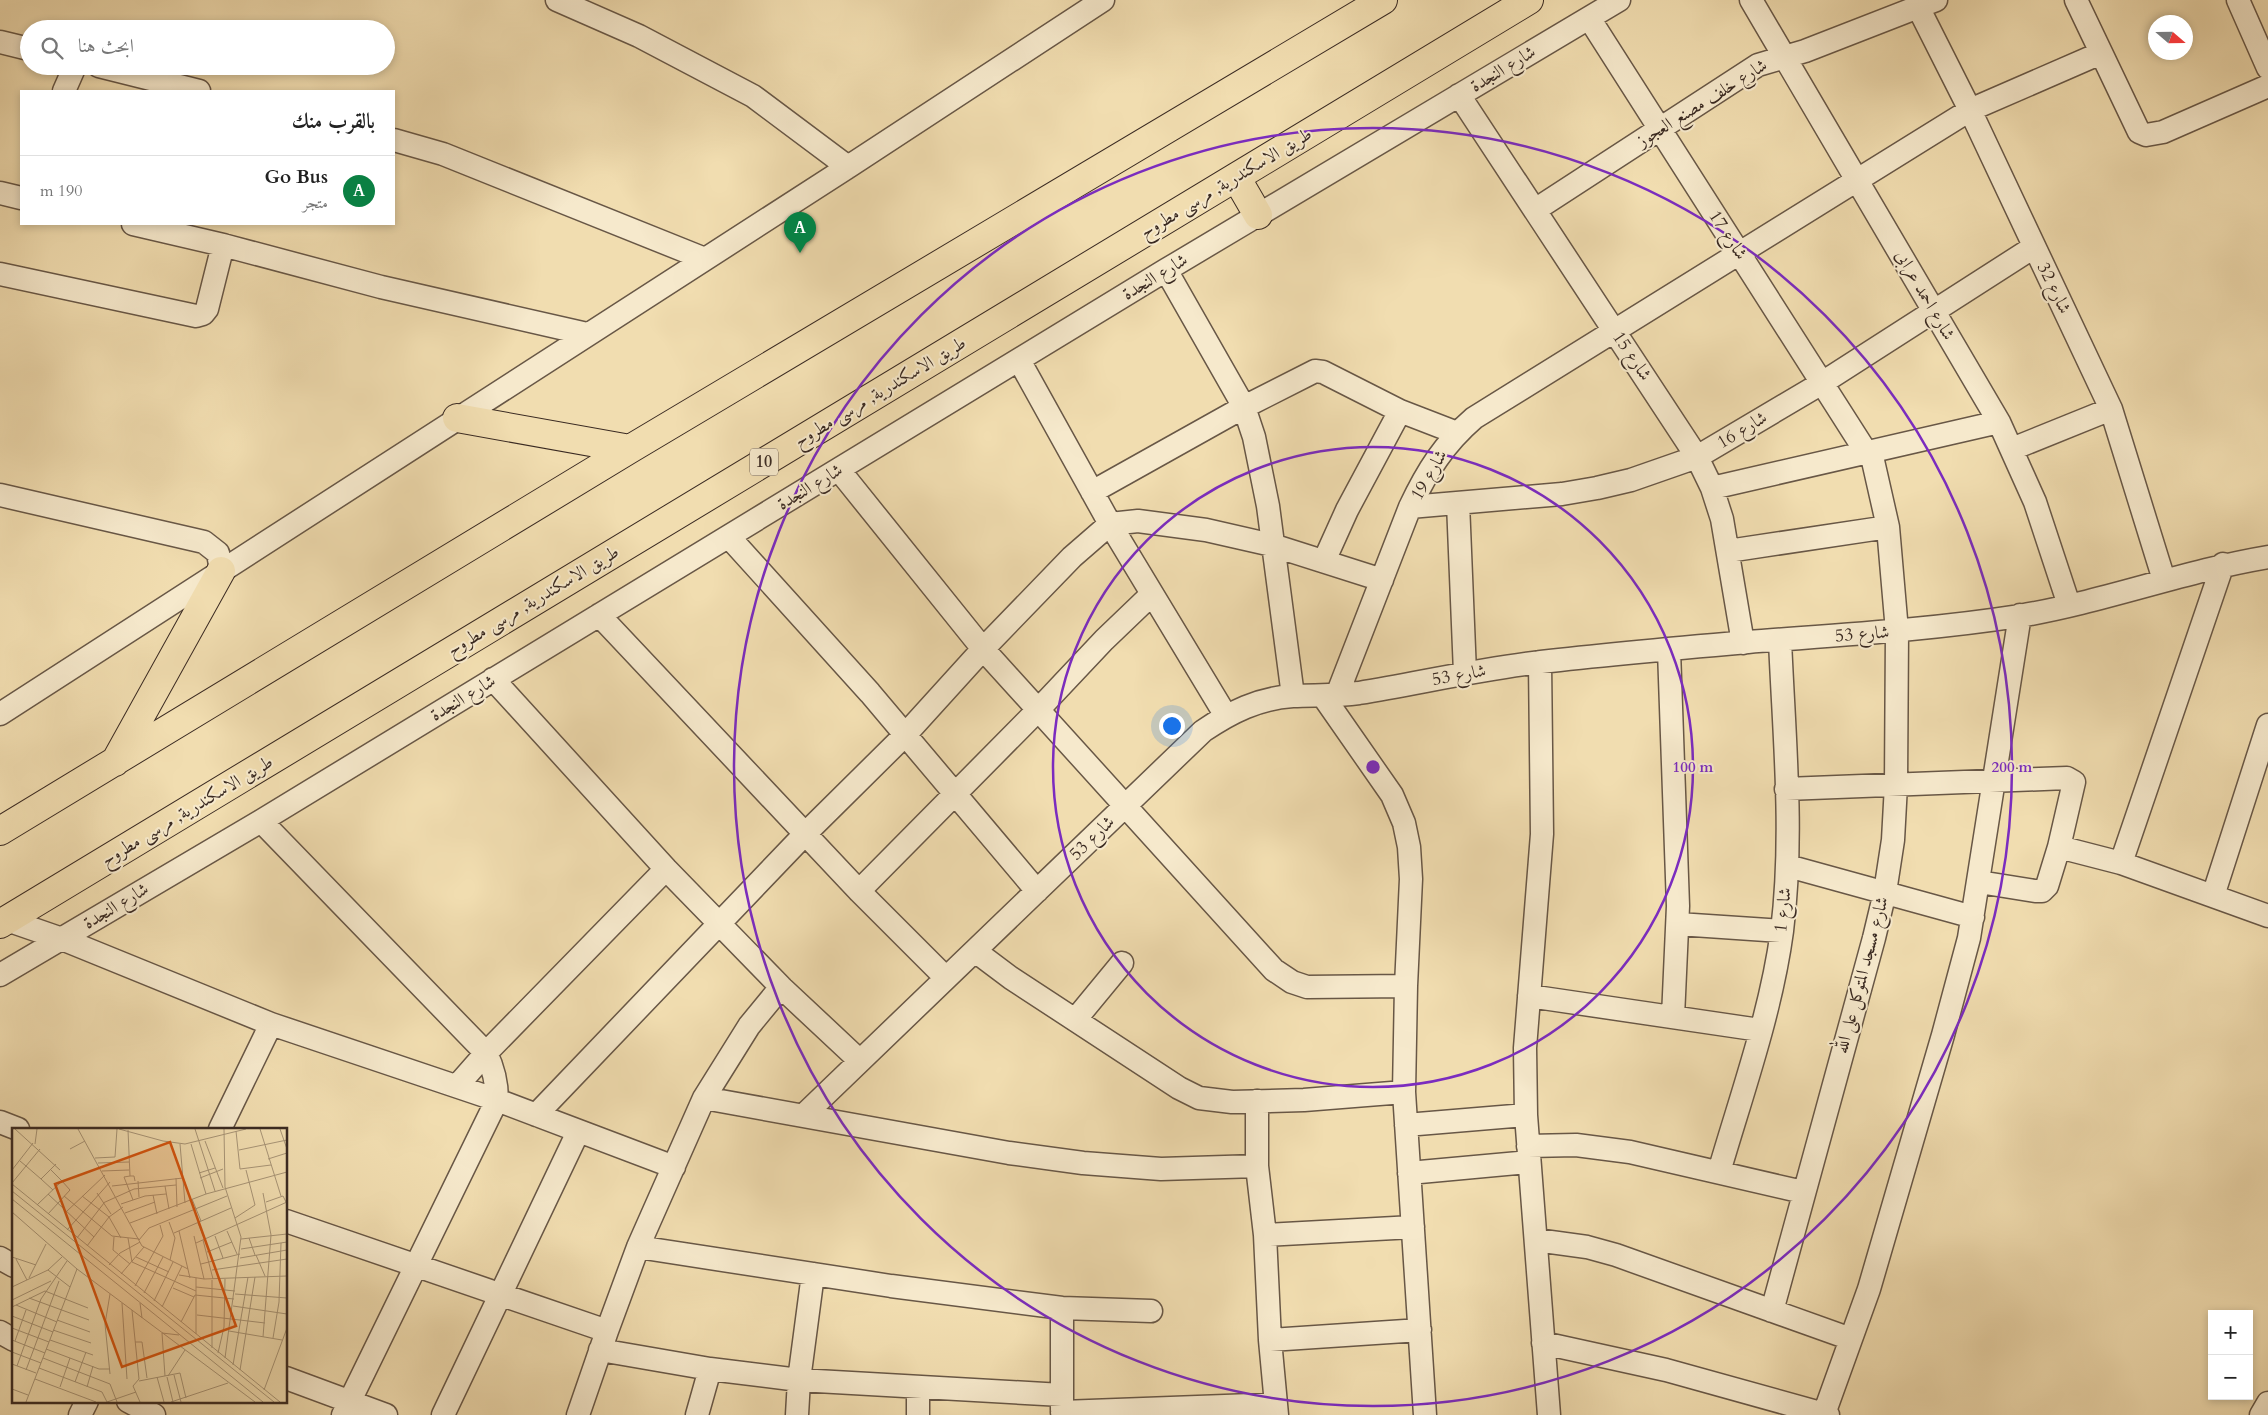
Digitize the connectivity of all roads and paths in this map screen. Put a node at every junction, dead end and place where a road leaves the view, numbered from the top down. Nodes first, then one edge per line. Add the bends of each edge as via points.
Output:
1 (557, 0) edge
2 (1103, 0) edge
3 (1383, 0) edge
4 (1529, 0) edge
5 (1619, 0) edge
6 (1751, 0) edge
7 (2076, 0) edge
8 (2238, 0) edge
9 (1927, 4) edge
10 (1589, 18) junction
11 (0, 42) edge
12 (20, 47) edge
13 (2101, 53) junction
14 (1784, 56) junction
15 (2268, 68) edge
16 (71, 75) edge
17 (134, 75) edge
18 (2268, 86) edge
19 (64, 90) edge
20 (192, 90) edge
21 (1459, 95) junction
22 (1970, 110) junction
23 (1660, 129) junction
24 (395, 140) edge
25 (848, 167) junction
26 (1236, 177) junction
27 (1857, 180) junction
28 (1535, 210) junction
29 (1258, 215) junction
30 (141, 225) edge
31 (223, 245) junction
32 (2034, 248) junction
33 (1740, 254) junction
34 (705, 259) junction
35 (1166, 270) junction
36 (0, 274) edge
37 (1934, 312) junction
38 (1616, 332) junction
39 (587, 334) junction
40 (1019, 360) junction
41 (1822, 383) junction
42 (1244, 408) junction
43 (2110, 409) junction
44 (1400, 412) junction
45 (457, 418) junction
46 (1998, 422) junction
47 (1457, 433) junction
48 (630, 449) junction
49 (2012, 449) junction
50 (1868, 452) junction
51 (1698, 457) junction
52 (838, 470) junction
53 (1712, 488) junction
54 (1092, 492) junction
55 (0, 495) edge
56 (1458, 503) junction
57 (1410, 507) junction
58 (1110, 524) junction
59 (1888, 527) junction
60 (729, 537) junction
61 (1272, 545) junction
62 (1728, 551) junction
63 (2268, 557) edge
64 (1324, 561) junction
65 (2223, 564) junction
66 (221, 571) junction
67 (1382, 580) junction
68 (2164, 580) junction
69 (1152, 594) junction
70 (2069, 605) junction
71 (599, 615) junction
72 (2020, 616) junction
73 (1896, 631) junction
74 (1780, 640) junction
75 (1742, 643) junction
76 (984, 649) junction
77 (1669, 650) junction
78 (1540, 662) junction
79 (1465, 674) junction
80 (493, 679) junction
81 (1293, 696) junction
82 (1330, 696) junction
83 (1038, 710) junction
84 (0, 714) edge
85 (1226, 716) junction
86 (2268, 725) edge
87 (905, 735) junction
88 (115, 762) junction
89 (1994, 780) junction
90 (1896, 784) junction
91 (1786, 789) junction
92 (956, 794) junction
93 (1125, 807) junction
94 (261, 821) junction
95 (0, 831) edge
96 (805, 834) junction
97 (2059, 847) junction
98 (2121, 863) junction
99 (1788, 866) junction
100 (666, 869) junction
101 (1979, 882) junction
102 (858, 891) junction
103 (1037, 891) junction
104 (1885, 892) junction
105 (2213, 896) junction
106 (2268, 916) edge
107 (1973, 917) junction
108 (3, 922) edge
109 (720, 924) junction
110 (1678, 924) junction
111 (1782, 931) junction
112 (62, 939) junction
113 (975, 950) junction
114 (1122, 963) dead end
115 (0, 975) edge
116 (946, 978) junction
117 (1406, 986) junction
118 (781, 987) junction
119 (1529, 996) junction
120 (1673, 1017) junction
121 (1075, 1020) junction
122 (271, 1024) junction
123 (1760, 1030) junction
124 (486, 1053) junction
125 (860, 1061) junction
126 (457, 1086) junction
127 (1404, 1092) junction
128 (704, 1098) junction
129 (497, 1100) junction
130 (1257, 1101) junction
131 (536, 1115) junction
132 (804, 1115) junction
133 (1526, 1115) junction
134 (0, 1122) edge
135 (1406, 1125) junction
136 (15, 1128) edge
137 (220, 1128) edge
138 (578, 1132) junction
139 (1529, 1154) junction
140 (1257, 1166) junction
141 (674, 1167) junction
142 (1719, 1172) junction
143 (1409, 1173) junction
144 (1803, 1192) junction
145 (288, 1222) edge
146 (1413, 1227) junction
147 (1265, 1235) junction
148 (1536, 1240) junction
149 (638, 1247) junction
150 (0, 1258) edge
151 (12, 1265) edge
152 (416, 1265) junction
153 (812, 1274) junction
154 (502, 1295) junction
155 (1062, 1308) junction
156 (1151, 1311) dead end
157 (1772, 1311) junction
158 (1420, 1330) junction
159 (0, 1332) edge
160 (12, 1339) edge
161 (1851, 1339) junction
162 (603, 1340) junction
163 (1270, 1340) junction
164 (1543, 1343) junction
165 (710, 1369) junction
166 (288, 1379) edge
167 (799, 1380) junction
168 (918, 1388) junction
169 (86, 1402) edge
170 (130, 1402) edge
171 (2268, 1403) edge
172 (346, 1408) edge
173 (1062, 1408) edge
174 (1276, 1410) edge
175 (1826, 1414) edge
176 (80, 1415) edge
177 (154, 1415) edge
178 (386, 1415) edge
179 (443, 1415) edge
180 (578, 1415) edge
181 (697, 1415) edge
182 (797, 1415) edge
183 (918, 1415) edge
184 (1425, 1415) edge
185 (1550, 1415) edge
186 (2261, 1415) edge

1 - 25 street via 639,36 753,96
2 - 25 street
3 - 48 main road
4 - 26 main road, طريق الاسكندرية, مرسى مطروح / 10
5 - 10 street, شارع النجدة
6 - 14 street, شارع احمد عرابى
7 - 13 street
8 - 15 street
9 - 14 street, شارع خلف مصنع العجوز
9 - 22 street, شارع 32
10 - 21 street, شارع النجدة
10 - 23 street, شارع 17
11 - 12 street
13 - 18 street via 2139,132 2146,136
13 - 22 street, شارع 19
14 - 23 street, شارع خلف مصنع العجوز via 1758,64
14 - 27 street, شارع احمد عرابى
16 - 19 street
17 - 20 street
21 - 28 street, شارع 15
21 - 29 street, شارع النجدة
22 - 27 street, شارع 19
22 - 32 street, شارع 32
23 - 28 street, شارع خلف مصنع العجوز
23 - 33 street, شارع 17
24 - 34 street via 443,154
25 - 34 street
26 - 29 main road
26 - 108 main road, طريق الاسكندرية, مرسى مطروح / 10
27 - 33 street, شارع 19
27 - 37 street, شارع احمد عرابى
28 - 38 street, شارع 15
29 - 35 street, شارع النجدة
30 - 31 street
31 - 36 street via 207,309 196,316
31 - 39 street via 381,287
32 - 37 street, شارع 16
32 - 43 street, شارع 32
33 - 38 street, شارع 19
33 - 41 street, شارع 17
34 - 39 street
35 - 40 street, شارع النجدة
35 - 42 street
37 - 41 street, شارع 16
37 - 46 street, شارع احمد عرابى
38 - 47 street, شارع 19 via 1474,418
38 - 51 street, شارع 15
39 - 45 street
40 - 52 street, شارع النجدة
40 - 54 street
41 - 50 street, شارع 17
41 - 51 street, شارع 16
42 - 44 street via 1315,371 1323,372
42 - 54 street
42 - 61 street via 1262,470
43 - 49 street
43 - 68 street, شارع 32
44 - 47 street
44 - 64 street via 1364,477
45 - 48 main road
45 - 66 street
46 - 49 street, شارع احمد عرابى
46 - 50 street
47 - 57 street, شارع 19 via 1442,450
48 - 88 main road
49 - 70 street, شارع احمد عرابى via 2035,502
50 - 53 street
50 - 59 street, شارع 17
51 - 53 street, شارع 15
51 - 56 street, شارع 16 via 1597,488
52 - 60 street, شارع النجدة
52 - 76 street
53 - 62 street, شارع 15
54 - 58 street
55 - 66 street via 204,542 218,553
56 - 57 street, شارع 16
56 - 79 street
57 - 67 street, شارع 19
58 - 61 street via 1138,521 1171,524
58 - 69 street
58 - 76 street via 1072,557
59 - 62 street
59 - 73 street, شارع مسجد المتوكل على الله
60 - 71 street, شارع النجدة
60 - 87 street
61 - 64 street
61 - 81 street
62 - 75 street, شارع 15
63 - 65 street, شارع 53
64 - 67 street
65 - 68 street, شارع 53
65 - 98 street
66 - 84 street
66 - 88 main road
67 - 82 street, شارع 19
68 - 70 street, شارع 53
69 - 83 street
69 - 85 street
70 - 72 street, شارع 53
71 - 80 street, شارع النجدة
71 - 96 street
72 - 73 street, شارع 53
72 - 89 street
73 - 74 street, شارع 53
73 - 90 street, شارع مسجد المتوكل على الله
74 - 75 street, شارع 53
74 - 91 street, شارع 1
75 - 77 street, شارع 53
76 - 83 street
76 - 87 street
77 - 78 street, شارع 53
77 - 110 street
78 - 79 street, شارع 53
78 - 119 street via 1542,834
79 - 82 street, شارع 53
80 - 94 street, شارع النجدة
80 - 100 street
81 - 82 street, شارع 53
81 - 85 street, شارع 53 via 1270,699
82 - 117 street via 1392,795 1404,823 1411,879
83 - 92 street
83 - 93 street
85 - 93 street, شارع 53 via 1203,731
86 - 105 street
87 - 92 street
87 - 96 street
88 - 95 main road
89 - 90 street
89 - 97 street via 2067,778 2074,782
89 - 101 street
90 - 91 street
90 - 104 street, شارع مسجد المتوكل على الله via 1894,840
91 - 99 street, شارع 1
92 - 102 street
92 - 103 street
93 - 103 street, شارع 53
93 - 117 street via 1274,970 1292,982 1307,987
94 - 112 street, شارع النجدة
94 - 124 street
96 - 102 street
96 - 109 street
97 - 98 street
97 - 101 street via 2047,886 2042,890
98 - 105 street
99 - 104 street
99 - 111 street, شارع 1
100 - 109 street
100 - 124 street
101 - 107 street
102 - 116 street
103 - 113 street, شارع 53
104 - 107 street
104 - 144 street, شارع مسجد المتوكل على الله
105 - 106 street
107 - 161 street via 1943,1035 1869,1289
108 - 112 street
109 - 118 street
109 - 131 street
110 - 111 street
110 - 120 street
111 - 123 street, شارع 1
112 - 115 street, شارع النجدة
112 - 122 street
113 - 116 street, شارع 53
113 - 121 street
114 - 121 street
116 - 125 street, شارع 53
117 - 127 street
118 - 125 street
118 - 128 street via 749,1026
119 - 120 street
119 - 133 street via 1525,1048
120 - 123 street
121 - 130 street via 1199,1098
122 - 126 street
122 - 137 street
123 - 142 street, شارع 1
124 - 126 street
124 - 129 street via 493,1066
125 - 132 street, شارع 53
126 - 129 street
127 - 130 street
127 - 135 street
128 - 132 street
128 - 141 street
129 - 131 street
129 - 152 street
130 - 140 street
131 - 138 street
132 - 140 street via 1009,1153 1082,1163 1161,1169
133 - 135 street
133 - 139 street
134 - 136 street
135 - 143 street
138 - 141 street
138 - 154 street
139 - 142 street via 1576,1145 1630,1152
139 - 143 street
139 - 148 street
140 - 147 street
141 - 149 street
142 - 144 street
143 - 146 street
144 - 157 street, شارع مسجد المتوكل على الله
145 - 152 street
146 - 147 street
146 - 158 street
147 - 163 street
148 - 157 street via 1587,1247 1616,1255
148 - 164 street
149 - 153 street
149 - 162 street
150 - 151 street
152 - 154 street
152 - 172 street
153 - 155 street
153 - 167 street
154 - 162 street
154 - 179 street
155 - 156 street
155 - 173 street
157 - 161 street
158 - 163 street
158 - 184 street
159 - 160 street
161 - 175 street
162 - 165 street
162 - 180 street
163 - 174 street
164 - 175 street via 1683,1375
164 - 185 street
165 - 167 street
165 - 181 street
166 - 172 street
167 - 168 street
167 - 182 street
168 - 173 street
168 - 183 street
169 - 176 street
170 - 177 street
171 - 186 street
172 - 178 street
173 - 174 street

